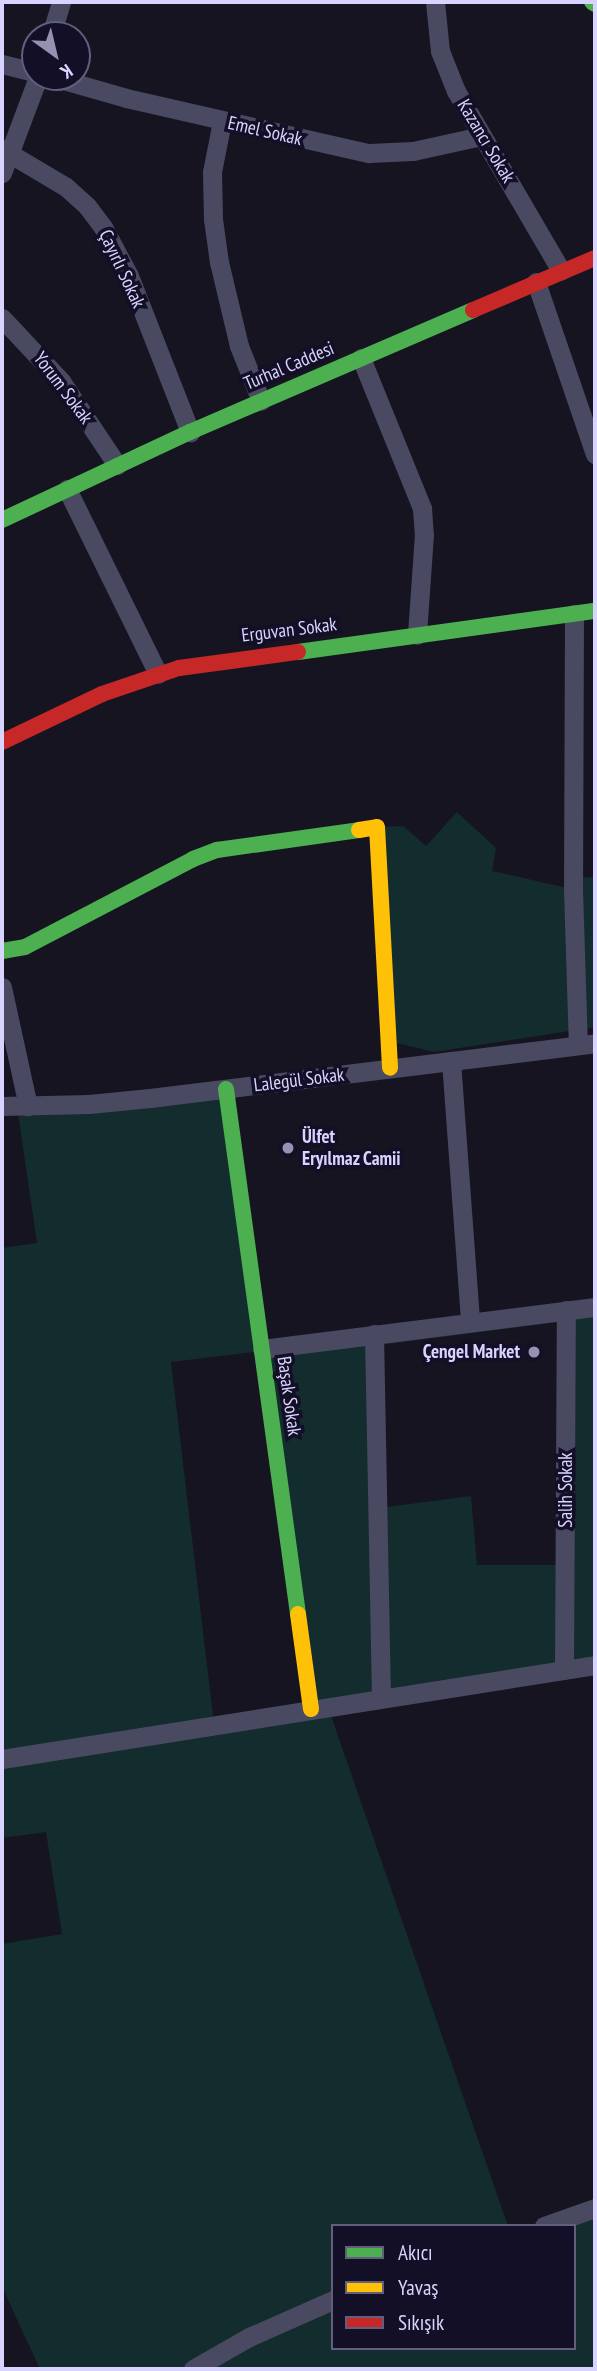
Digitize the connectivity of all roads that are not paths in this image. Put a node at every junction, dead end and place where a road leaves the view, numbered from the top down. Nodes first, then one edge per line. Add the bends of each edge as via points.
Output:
1 (435, 2) edge
2 (55, 3) edge
3 (53, 21) edge
4 (2, 64) edge
5 (21, 69) edge
6 (91, 87) edge
7 (32, 91) edge
8 (222, 121) junction
9 (481, 136) junction
10 (6, 151) edge
11 (2, 173) edge
12 (595, 258) edge
13 (561, 271) junction
14 (536, 282) junction
15 (2, 318) edge
16 (362, 358) junction
17 (261, 401) junction
18 (190, 432) junction
19 (595, 454) edge
20 (117, 465) junction
21 (67, 489) junction
22 (2, 520) edge
23 (595, 611) edge
24 (574, 614) junction
25 (417, 635) junction
26 (158, 674) junction
27 (2, 742) edge
28 (2, 951) edge
29 (2, 987) edge
30 (587, 1044) edge
31 (451, 1061) junction
32 (390, 1068) junction
33 (226, 1089) junction
34 (2, 1105) edge
35 (28, 1106) junction
36 (595, 1307) edge
37 (566, 1310) junction
38 (470, 1322) junction
39 (374, 1334) junction
40 (262, 1349) junction
41 (595, 1665) edge
42 (564, 1670) junction
43 (381, 1697) junction
44 (311, 1709) junction
45 (2, 1759) edge
46 (595, 2208) edge
47 (550, 2224) edge
48 (331, 2301) edge
49 (193, 2369) edge

1 - 9 street, Kazancı Sokak via 440,51
2 - 3 street
4 - 5 street
6 - 8 street, Emel Sokak
7 - 10 street
8 - 9 street, Emel Sokak via 369,153 413,151
8 - 17 street via 212,172 213,219 239,346
9 - 13 street, Kazancı Sokak
10 - 11 street
10 - 18 street, Çayırlı Sokak via 78,196 108,233
12 - 13 street, Turhal Caddesi
13 - 14 street, Turhal Caddesi
14 - 16 street, Turhal Caddesi
14 - 19 street
15 - 20 street, Yorum Sokak via 61,381
16 - 17 street, Turhal Caddesi
16 - 25 street via 422,508
17 - 18 street, Turhal Caddesi
18 - 20 street, Turhal Caddesi
20 - 21 street, Turhal Caddesi
21 - 22 street, Turhal Caddesi
21 - 26 street
23 - 24 street, Erguvan Sokak
24 - 25 street, Erguvan Sokak
24 - 30 street via 573,889
25 - 26 street, Erguvan Sokak via 209,662
26 - 27 street, Erguvan Sokak via 102,694
28 - 32 street via 24,947 217,850 377,827
29 - 35 street
30 - 31 street, Lalegül Sokak
31 - 32 street, Lalegül Sokak
31 - 38 street
32 - 33 street, Lalegül Sokak
33 - 35 street, Lalegül Sokak
33 - 40 street, Başak Sokak
34 - 35 street, Lalegül Sokak
36 - 37 street
37 - 38 street
37 - 42 street, Salih Sokak
38 - 39 street
39 - 40 street
39 - 43 street
40 - 44 street, Başak Sokak
41 - 42 street
42 - 43 street
43 - 44 street
44 - 45 street
46 - 47 street
48 - 49 street via 249,2337

